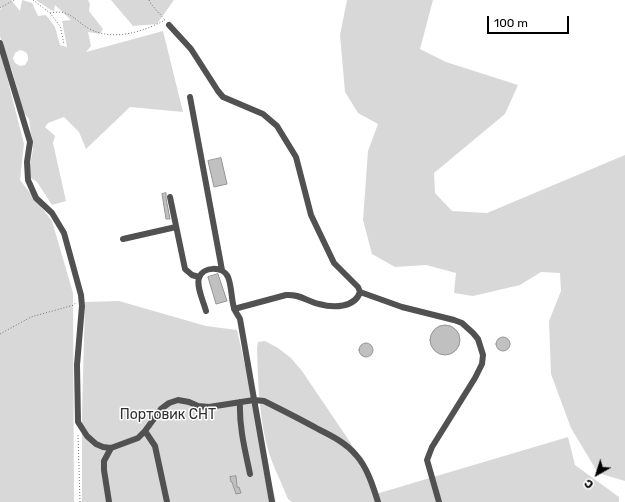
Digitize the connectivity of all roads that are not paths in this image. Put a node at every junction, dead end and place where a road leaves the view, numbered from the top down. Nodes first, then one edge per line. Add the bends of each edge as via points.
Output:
1 (170, 25) dead end
2 (0, 42) edge
3 (190, 97) dead end
4 (170, 197) dead end
5 (176, 227) junction
6 (122, 239) dead end
7 (222, 270) junction
8 (199, 277) junction
9 (360, 292) junction
10 (234, 308) junction
11 (206, 311) dead end
12 (254, 400) junction
13 (240, 402) junction
14 (145, 431) junction
15 (111, 448) junction
16 (250, 474) dead end
17 (109, 502) edge
18 (167, 502) edge
19 (272, 502) edge
20 (378, 502) edge
21 (439, 502) edge

1 - 9 street via 191,49 223,97 263,114 277,126 296,157 311,215 334,263
2 - 15 street via 30,142 28,180 36,198 52,213 64,233 81,295 78,422 96,444
3 - 7 street
4 - 5 street
5 - 6 street
5 - 8 street via 185,269
7 - 8 street via 206,270
7 - 10 street via 228,277
8 - 11 street via 198,284
9 - 10 street via 359,297 353,302 343,306 319,304 294,294
9 - 21 street via 402,307 454,320 473,332 481,348 482,364 432,447 427,460
10 - 12 street via 240,319
12 - 13 street
12 - 19 street
12 - 20 street via 264,401 337,438 350,448 364,467
13 - 14 street via 209,407 178,400 161,409
13 - 16 street via 239,419
14 - 15 street via 138,438
14 - 18 street via 155,446
15 - 17 street via 104,461

